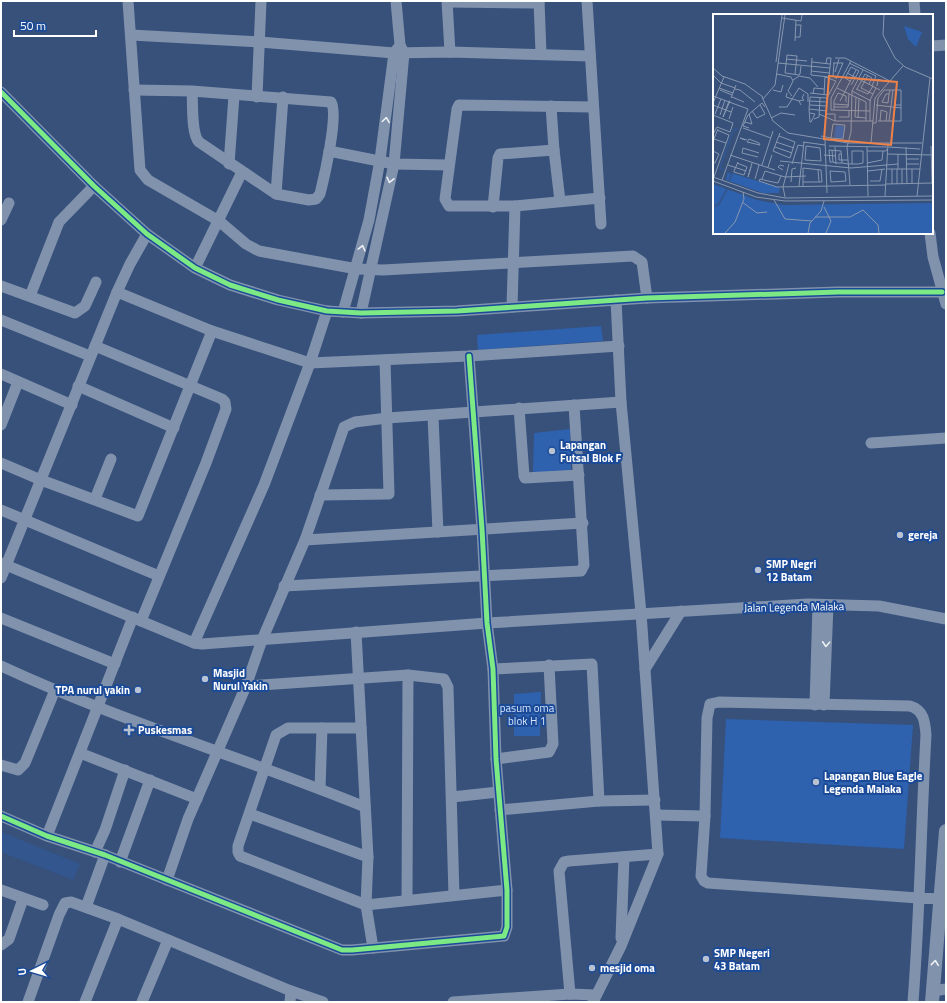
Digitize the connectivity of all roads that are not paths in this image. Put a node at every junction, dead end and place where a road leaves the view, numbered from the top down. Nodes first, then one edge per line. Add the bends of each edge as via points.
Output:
1 (128, 1) edge
2 (261, 1) edge
3 (396, 1) edge
4 (447, 1) edge
5 (587, 1) edge
6 (914, 1) edge
7 (496, 2) edge
8 (539, 2) edge
9 (915, 14) edge
10 (131, 35) junction
11 (260, 42) junction
12 (946, 45) edge
13 (933, 46) edge
14 (399, 50) junction
15 (450, 52) junction
16 (541, 53) junction
17 (590, 56) junction
18 (134, 90) junction
19 (192, 91) junction
20 (2, 96) edge
21 (234, 96) junction
22 (257, 97) junction
23 (283, 97) junction
24 (551, 106) junction
25 (593, 107) junction
26 (554, 150) junction
27 (329, 151) junction
28 (380, 160) junction
29 (229, 164) junction
30 (394, 164) junction
31 (449, 165) junction
32 (242, 172) junction
33 (94, 186) junction
34 (276, 194) junction
35 (600, 198) junction
36 (560, 201) junction
37 (8, 203) dead end
38 (515, 206) junction
39 (493, 207) junction
40 (1, 220) edge
41 (218, 221) junction
42 (601, 224) dead end
43 (147, 234) junction
44 (930, 234) edge
45 (514, 264) junction
46 (195, 268) junction
47 (357, 270) junction
48 (371, 271) junction
49 (96, 282) dead end
50 (1, 286) edge
51 (117, 292) junction
52 (942, 292) junction
53 (30, 296) junction
54 (647, 298) junction
55 (616, 300) junction
56 (946, 304) edge
57 (512, 307) junction
58 (327, 311) junction
59 (343, 312) junction
60 (361, 313) junction
61 (1, 320) edge
62 (212, 331) junction
63 (619, 346) junction
64 (92, 351) junction
65 (470, 356) junction
66 (384, 360) junction
67 (310, 363) junction
68 (1, 374) edge
69 (18, 382) junction
70 (191, 385) junction
71 (78, 386) junction
72 (621, 402) junction
73 (72, 405) junction
74 (574, 405) junction
75 (519, 408) junction
76 (474, 412) junction
77 (433, 416) junction
78 (387, 418) junction
79 (1, 425) edge
80 (174, 428) junction
81 (946, 438) edge
82 (871, 443) dead end
83 (111, 459) dead end
84 (1, 463) edge
85 (578, 475) junction
86 (41, 480) junction
87 (320, 495) junction
88 (95, 498) junction
89 (1, 510) edge
90 (24, 519) junction
91 (583, 523) junction
92 (482, 529) junction
93 (438, 532) junction
94 (305, 540) junction
95 (3, 564) edge
96 (485, 574) junction
97 (159, 576) junction
98 (1, 578) edge
99 (284, 586) junction
100 (823, 605) junction
101 (681, 611) junction
102 (641, 613) junction
103 (1, 618) edge
104 (137, 619) junction
105 (946, 619) edge
106 (487, 623) junction
107 (356, 632) junction
108 (262, 640) junction
109 (194, 643) junction
110 (115, 664) junction
111 (549, 665) junction
112 (1, 666) edge
113 (493, 669) junction
114 (645, 669) junction
115 (408, 675) junction
116 (358, 679) junction
117 (246, 686) junction
118 (55, 690) junction
119 (819, 705) junction
120 (97, 708) junction
121 (322, 728) junction
122 (361, 728) junction
123 (218, 751) junction
124 (80, 753) junction
125 (496, 759) junction
126 (1, 764) edge
127 (265, 769) junction
128 (125, 770) junction
129 (150, 780) junction
130 (320, 789) junction
131 (498, 792) junction
132 (452, 797) junction
133 (196, 799) junction
134 (655, 800) junction
135 (599, 801) junction
136 (365, 807) junction
137 (500, 810) junction
138 (250, 814) junction
139 (656, 815) junction
140 (1, 816) edge
141 (705, 816) junction
142 (946, 831) edge
143 (47, 836) junction
144 (100, 854) junction
145 (658, 854) junction
146 (368, 857) junction
147 (624, 857) junction
148 (120, 862) junction
149 (167, 880) junction
150 (1, 890) edge
151 (507, 890) junction
152 (454, 895) junction
153 (918, 898) junction
154 (23, 899) junction
155 (407, 899) junction
156 (942, 899) junction
157 (43, 905) dead end
158 (366, 905) junction
159 (86, 906) junction
160 (118, 919) junction
161 (168, 940) junction
162 (1, 945) edge
163 (621, 946) junction
164 (373, 948) junction
165 (570, 994) junction
166 (937, 994) edge
167 (290, 997) edge
168 (595, 999) edge
169 (519, 1000) edge
170 (28, 1002) edge
171 (85, 1002) edge
172 (142, 1002) edge
173 (323, 1002) edge
174 (453, 1002) edge
175 (457, 1002) edge
176 (913, 1002) edge

1 - 10 street
2 - 11 street
3 - 14 street
4 - 7 street
4 - 15 street
5 - 17 street
6 - 9 street
7 - 8 street
8 - 16 street
10 - 11 street
10 - 18 street
11 - 14 street
11 - 22 street
12 - 13 street
14 - 15 street
28 -> 14 street
14 - 30 street
15 - 16 street
16 - 17 street
17 - 25 street
18 - 19 street
18 - 41 street via 138,165 143,175
19 - 21 street
19 - 29 street via 197,140
20 - 33 street
21 - 22 street
21 - 29 street
22 - 23 street
23 - 27 street via 331,102 333,114
23 - 34 street
24 - 25 street
24 - 26 street
24 - 31 street via 459,105
25 - 35 street
26 - 36 street
26 - 39 street via 500,154
27 - 28 street
27 - 34 street via 320,194 316,199
28 - 30 street
47 -> 28 street
29 - 32 street
30 - 31 street
30 -> 48 street
31 - 39 street via 445,199 449,206
32 - 34 street
32 - 41 street
33 - 43 street
33 - 53 street via 59,222
35 - 36 street
35 - 42 street
36 - 38 street
37 - 40 street
38 - 39 street
38 - 45 street
41 - 46 street
41 - 47 street via 246,244 259,251
43 - 46 street
43 - 51 street
44 - 52 street
45 - 48 street
45 - 54 street via 633,256 642,262
45 - 57 street
46 - 58 street via 237,288
47 - 48 street
47 - 59 street
48 - 60 street
49 - 53 street via 85,306 75,313
50 - 53 street
51 - 62 street
51 - 64 street
52 - 54 street via 838,292
52 - 56 street
54 - 55 street
55 - 57 street
55 - 63 street
57 - 60 street
58 - 59 street
58 - 67 street
59 - 60 street
61 - 64 street
62 - 67 street
62 - 70 street
63 - 65 street
63 - 72 street
64 - 70 street
64 - 71 street
65 - 66 street
65 - 76 street
66 - 67 street
66 - 78 street
67 - 109 street via 264,485
68 - 69 street
69 - 73 street
69 - 79 street
70 - 80 street
70 - 97 street via 222,399 226,408
71 - 73 street
71 - 80 street
72 - 74 street
72 - 102 street
73 - 86 street
74 - 75 street
74 - 85 street
75 - 76 street
75 - 85 street via 524,476 526,478
76 - 77 street
76 - 92 street
77 - 78 street
77 - 93 street
78 - 87 street via 355,422 344,427
78 - 87 street via 389,494
80 - 88 street via 138,516
81 - 82 street
83 - 88 street
84 - 86 street
85 - 91 street
86 - 88 street
86 - 90 street
87 - 94 street
89 - 90 street
90 - 95 street
90 - 97 street
91 - 92 street
91 - 96 street via 582,571
92 - 93 street
92 - 96 street
93 - 94 street
94 - 99 street
95 - 98 street
95 - 104 street
96 - 99 street
96 - 106 street
97 - 104 street
99 - 108 street
100 - 101 street, Jalan Legenda Malaka
100 - 105 street, Jalan Legenda Malaka via 894,608
100 - 119 street
101 - 102 street, Jalan Legenda Malaka
101 - 114 street
102 - 106 street, Jalan Legenda Malaka
102 - 114 street
103 - 110 street
104 - 109 street
104 - 110 street
106 - 107 street, Jalan Legenda Malaka
106 - 113 street
107 - 108 street, Jalan Legenda Malaka
107 - 116 street
108 - 109 street, Jalan Legenda Malaka
108 - 117 street
110 - 120 street
111 - 113 street
111 - 125 street via 552,749 550,752
111 - 135 street via 592,664
112 - 118 street
113 - 125 street
114 - 134 street
115 - 116 street
115 - 132 street via 440,677 447,682
115 - 155 street
116 - 117 street
116 - 122 street
117 - 123 street
118 - 120 street
118 - 126 street via 25,763 18,770
119 - 141 street via 719,702 710,704 707,718
119 - 153 street via 910,706 916,708 925,719
120 - 123 street
120 - 124 street
121 - 122 street
121 - 127 street via 288,728 281,731 273,741
121 - 130 street
122 - 136 street
123 - 127 street
123 - 133 street
124 - 128 street
124 - 143 street
125 - 131 street
127 - 130 street
127 - 138 street
128 - 129 street
128 - 144 street via 105,830
129 - 133 street
129 - 148 street
130 - 136 street
131 - 132 street
131 - 137 street
132 - 152 street
133 - 149 street
134 - 135 street
134 - 139 street
135 - 137 street
136 - 146 street
137 - 151 street
138 - 146 street
138 - 158 street via 238,846 240,856
139 - 141 street
139 - 145 street
140 - 143 street
141 - 153 street via 701,876 708,883
142 - 156 street
143 - 144 street
144 - 148 street
144 - 159 street
145 - 147 street
145 - 163 street
146 - 158 street
147 - 163 street
147 - 165 street via 569,861 561,865 559,871
148 - 149 street
149 - 164 street via 332,947 352,950
150 - 154 street
151 - 152 street
151 - 164 street via 507,927 501,938
152 - 155 street
153 - 156 street
153 - 176 street
154 - 157 street
154 - 162 street via 9,939
155 - 158 street
166 -> 156 street
158 - 164 street
159 - 160 street
159 - 170 street via 65,903
160 - 161 street
160 - 171 street
161 - 167 street
161 - 172 street
163 - 168 street
165 - 168 street
165 - 169 street
167 - 173 street
169 - 175 street
174 - 175 street

